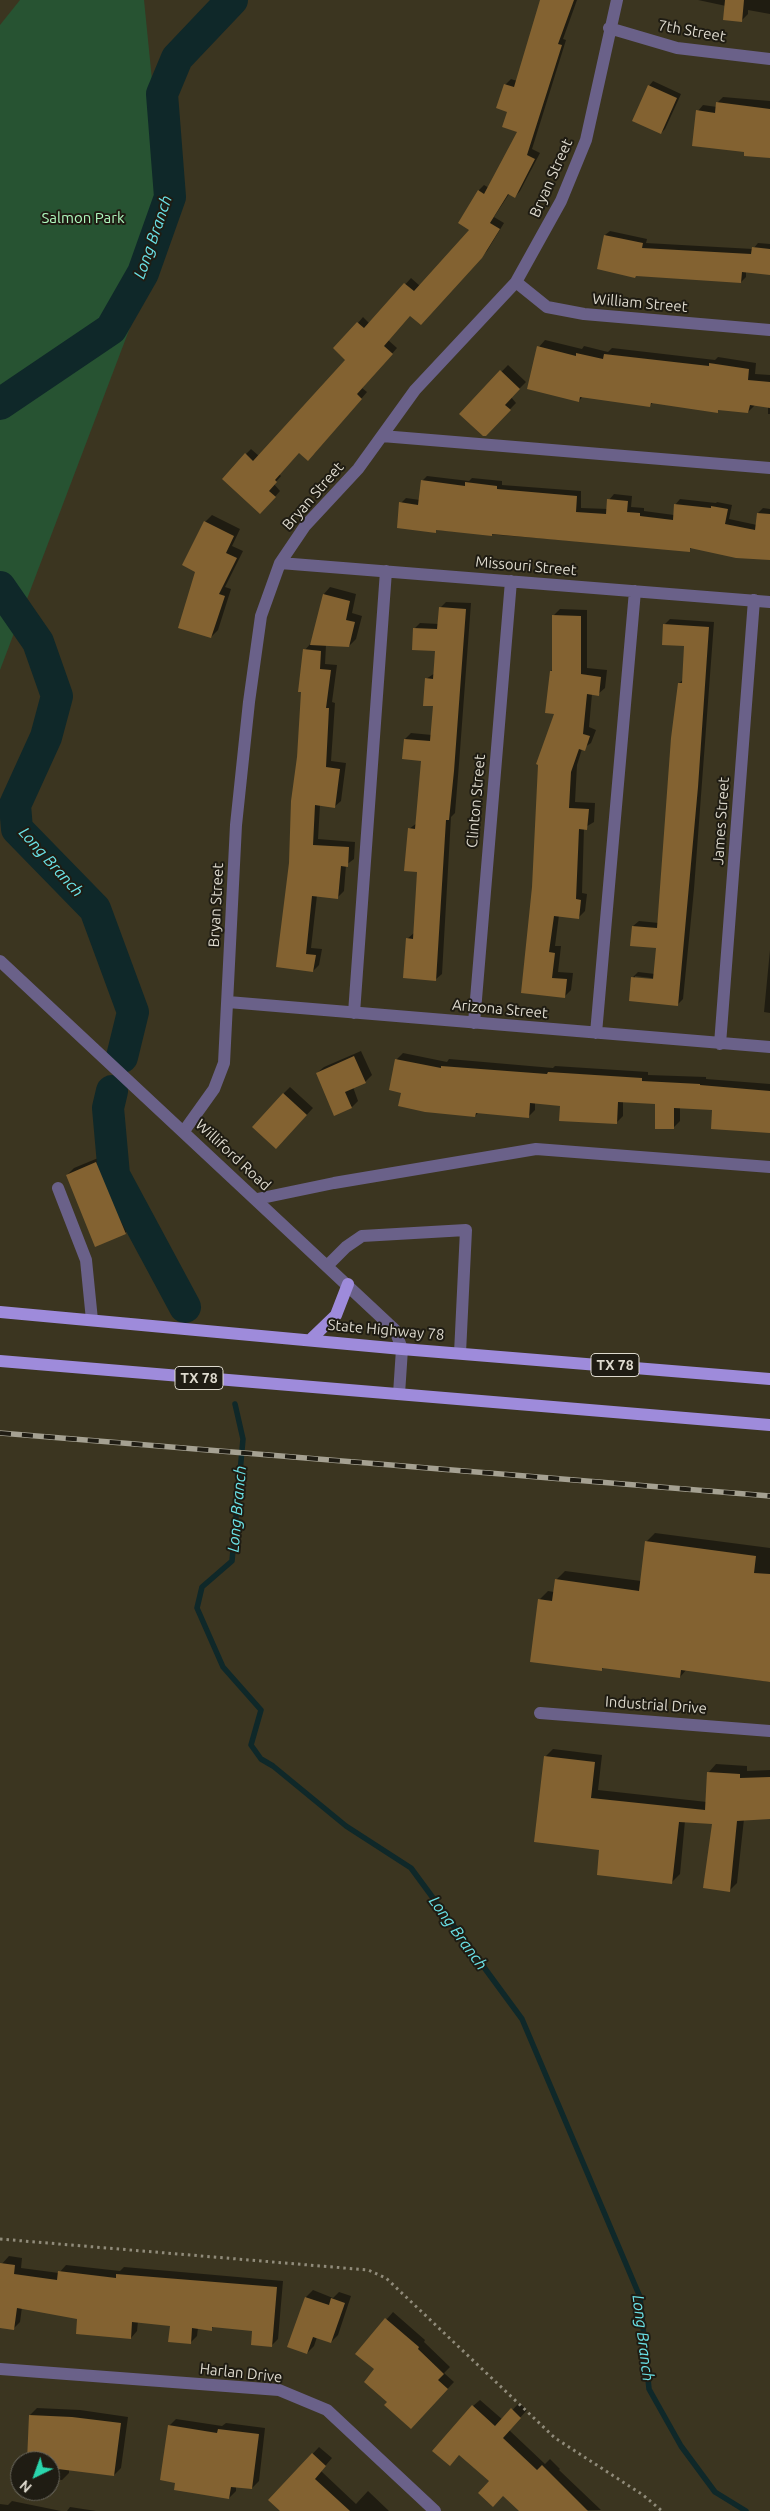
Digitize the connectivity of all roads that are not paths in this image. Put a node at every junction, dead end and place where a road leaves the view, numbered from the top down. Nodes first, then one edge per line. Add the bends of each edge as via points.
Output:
1 (617, 0) edge
2 (609, 28) junction
3 (770, 59) edge
4 (516, 282) junction
5 (770, 330) edge
6 (382, 436) junction
7 (770, 468) edge
8 (280, 563) junction
9 (386, 571) junction
10 (511, 581) junction
11 (635, 591) junction
12 (754, 600) junction
13 (770, 602) edge
14 (0, 961) edge
15 (228, 1002) junction
16 (354, 1013) junction
17 (474, 1023) junction
18 (596, 1034) junction
19 (720, 1044) junction
20 (770, 1047) edge
21 (184, 1131) junction
22 (770, 1167) edge
23 (58, 1188) dead end
24 (257, 1199) junction
25 (328, 1266) junction
26 (348, 1284) junction
27 (0, 1312) edge
28 (92, 1320) junction
29 (310, 1340) junction
30 (402, 1349) junction
31 (460, 1353) junction
32 (0, 1361) edge
33 (770, 1379) edge
34 (399, 1394) junction
35 (770, 1425) edge
36 (540, 1714) dead end
37 (770, 1731) edge
38 (0, 2369) edge
39 (435, 2511) edge

1 - 2 street, Bryan Street
2 - 3 street, 7th Street via 677,48
2 - 4 street, Bryan Street via 586,140 561,202
4 - 5 street, William Street via 547,306 584,314
4 - 6 street, Bryan Street via 415,390
6 - 7 street
6 - 8 street, Bryan Street via 358,469 305,526
8 - 9 street, Missouri Street
8 - 15 street, Bryan Street via 261,616 249,702 236,825
9 - 10 street, Missouri Street
9 - 16 street
10 - 11 street, Missouri Street
10 - 17 street, Clinton Street
11 - 12 street, Missouri Street
11 - 18 street
12 - 13 street, Missouri Street
12 - 19 street, James Street
14 - 21 street, Williford Road
15 - 16 street, Arizona Street
15 - 21 street, Bryan Street via 224,1063 214,1089
16 - 17 street, Arizona Street
17 - 18 street, Arizona Street
18 - 19 street, Arizona Street
19 - 20 street, Arizona Street
21 - 24 street, Williford Road
22 - 24 street via 536,1149
23 - 28 street via 86,1260
24 - 25 street, Williford Road
25 - 26 street, Williford Road
25 - 31 street via 362,1236 466,1230
26 - 29 main road via 336,1315
26 - 30 street, Williford Road via 394,1330
27 - 28 main road, State Highway 78 / TX 78
28 - 29 main road, State Highway 78 / TX 78
29 - 30 main road, State Highway 78 / TX 78
30 - 31 main road, State Highway 78 / TX 78
30 - 34 street
31 - 33 main road, State Highway 78 / TX 78
32 - 34 main road, TX 78
34 - 35 main road, TX 78
36 - 37 street, Industrial Drive
38 - 39 street, Harlan Drive via 279,2390 328,2410

